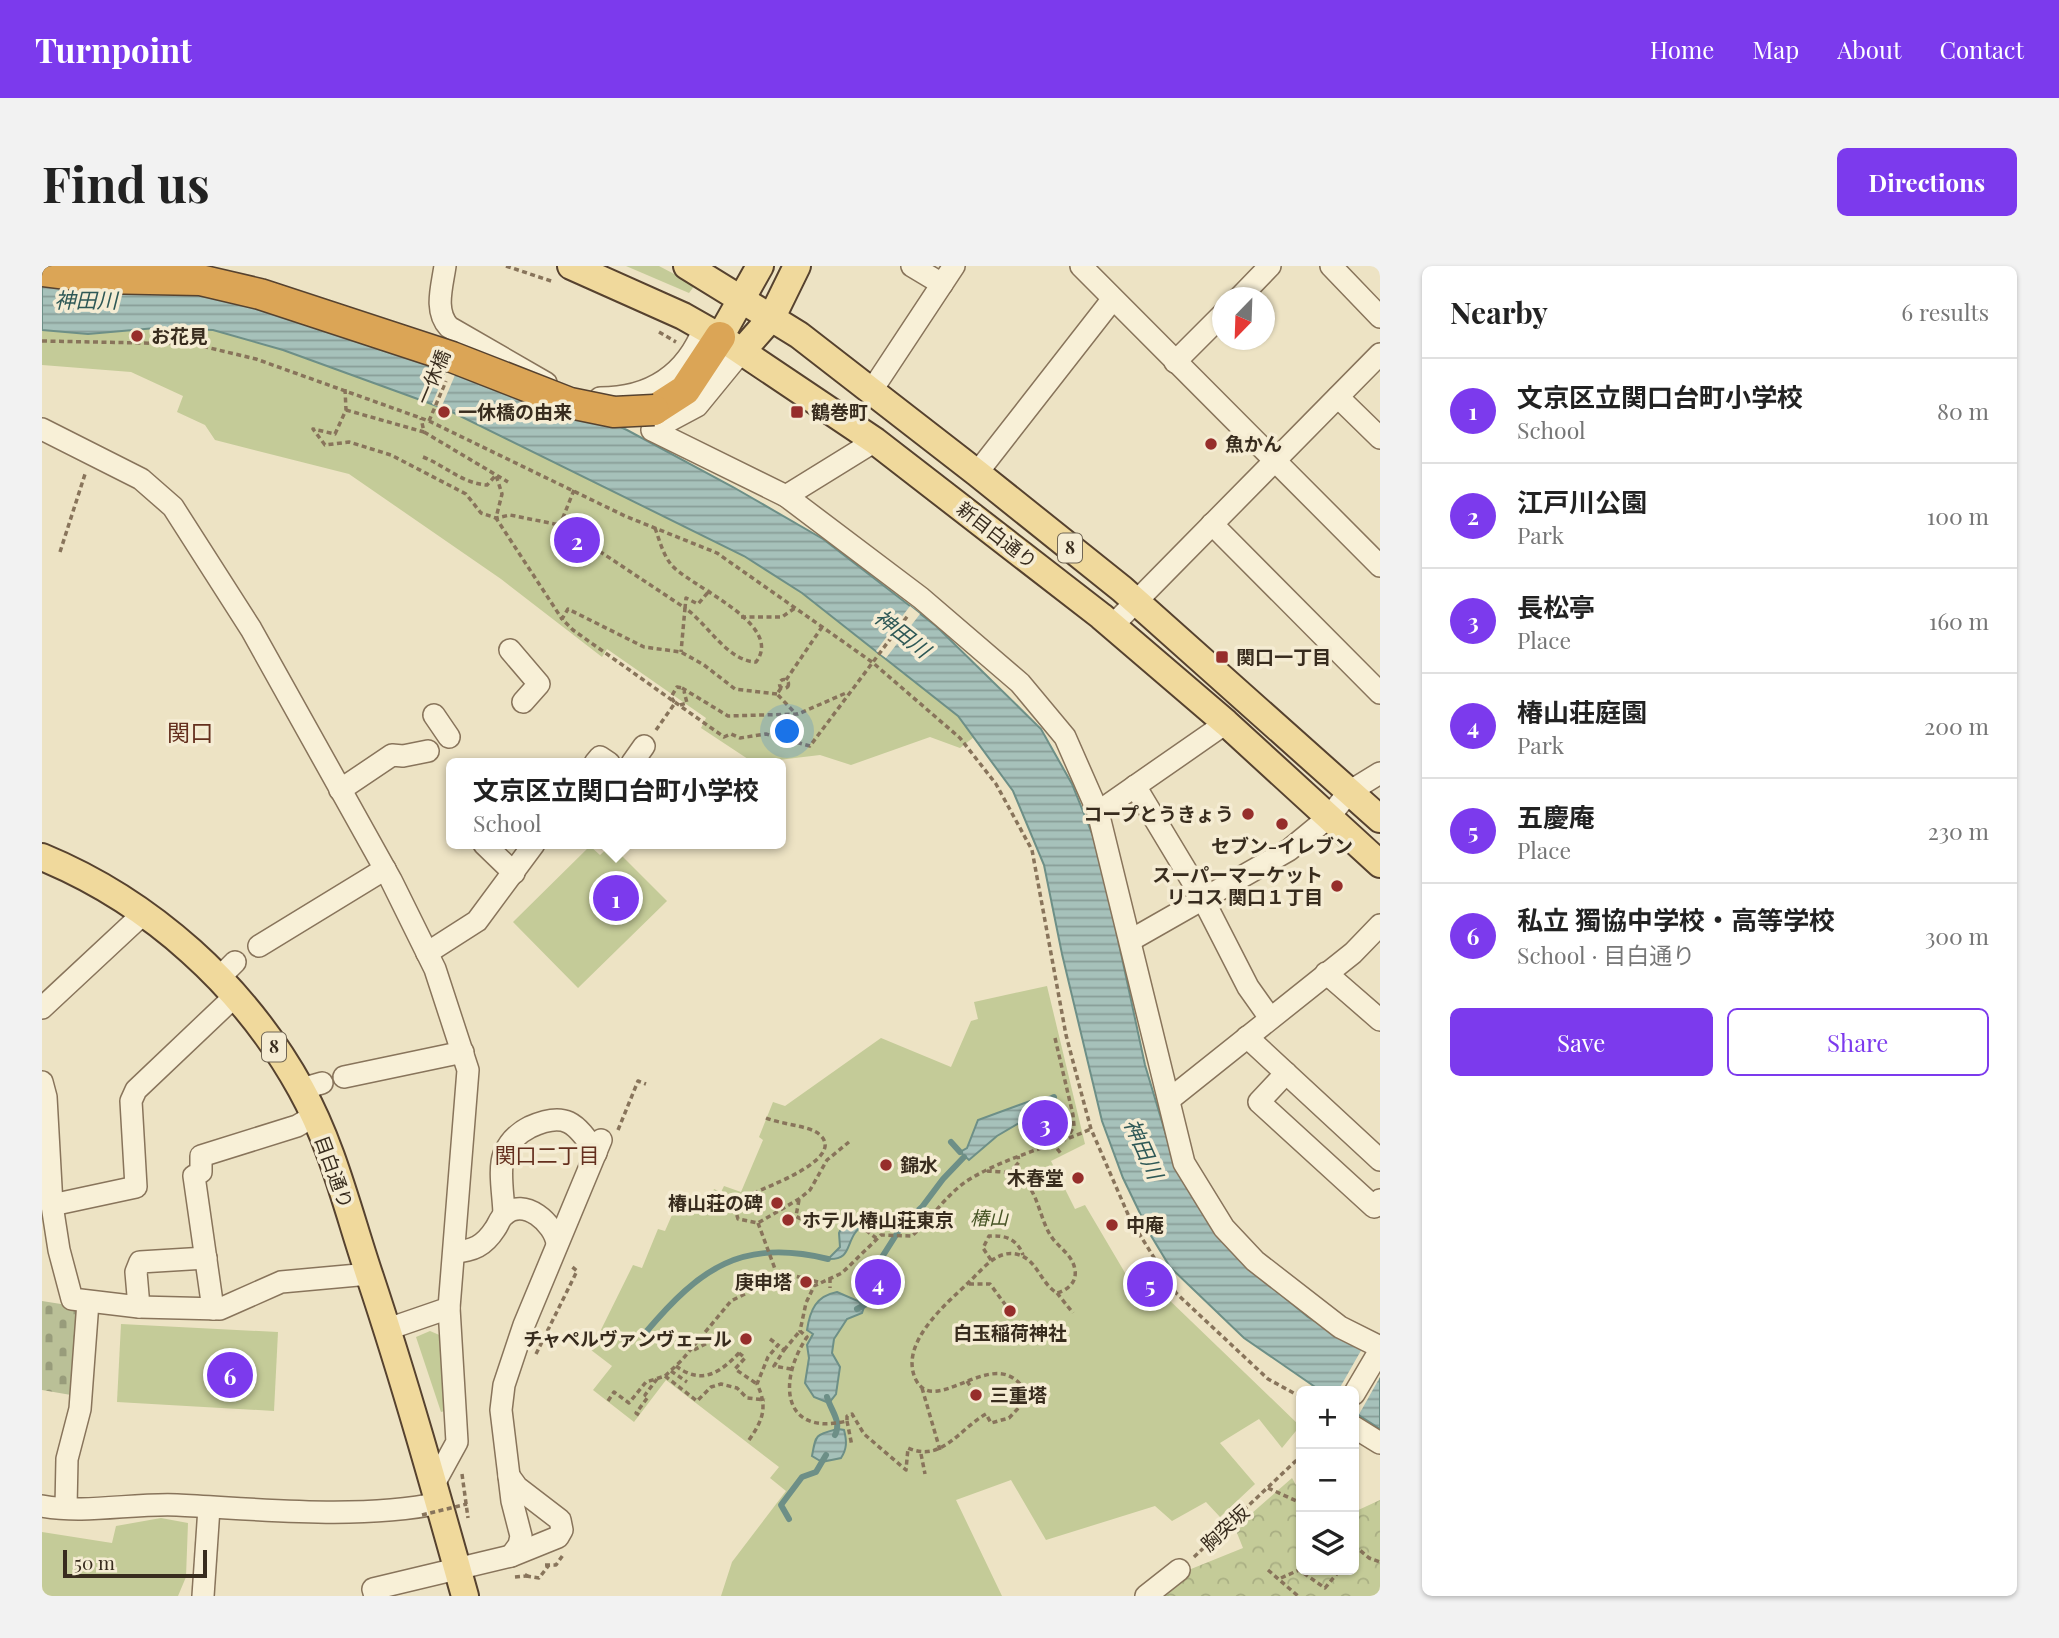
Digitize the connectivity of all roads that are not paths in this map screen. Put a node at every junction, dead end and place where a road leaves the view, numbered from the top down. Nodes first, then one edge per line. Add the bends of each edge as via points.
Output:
1 (445, 266) edge
2 (571, 266) edge
3 (687, 266) edge
4 (760, 266) edge
5 (797, 266) edge
6 (912, 266) edge
7 (954, 266) edge
8 (1081, 266) edge
9 (1270, 266) edge
10 (1331, 266) edge
11 (42, 271) edge
12 (942, 284) junction
13 (1250, 287) edge
14 (743, 298) junction
15 (1112, 300) junction
16 (772, 317) junction
17 (1380, 317) edge
18 (1212, 325) edge
19 (722, 339) junction
20 (1380, 354) edge
21 (1175, 362) junction
22 (872, 390) junction
23 (1338, 397) junction
24 (42, 429) edge
25 (1380, 438) edge
26 (875, 441) junction
27 (1274, 461) junction
28 (977, 473) junction
29 (786, 496) junction
30 (1212, 524) junction
31 (1380, 566) edge
32 (1136, 601) junction
33 (1112, 626) junction
34 (510, 650) dead end
35 (1380, 693) edge
36 (523, 702) dead end
37 (434, 715) dead end
38 (1226, 723) junction
39 (449, 737) dead end
40 (428, 751) dead end
41 (1380, 773) edge
42 (1135, 786) junction
43 (340, 790) junction
44 (1349, 792) junction
45 (1098, 811) junction
46 (1329, 817) junction
47 (1380, 819) edge
48 (489, 849) edge
49 (531, 849) edge
50 (42, 857) edge
51 (1380, 864) edge
52 (385, 869) junction
53 (514, 873) junction
54 (1203, 899) junction
55 (144, 913) junction
56 (1380, 925) edge
57 (1131, 940) junction
58 (259, 946) dead end
59 (427, 953) junction
60 (1326, 973) junction
61 (230, 979) junction
62 (42, 1008) edge
63 (1270, 1018) junction
64 (1380, 1020) edge
65 (1247, 1037) junction
66 (463, 1052) junction
67 (1286, 1073) junction
68 (344, 1077) dead end
69 (42, 1082) edge
70 (1170, 1099) junction
71 (314, 1116) junction
72 (1380, 1160) edge
73 (49, 1200) edge
74 (1380, 1200) edge
75 (504, 1215) junction
76 (558, 1244) junction
77 (454, 1252) junction
78 (206, 1258) junction
79 (369, 1274) junction
80 (89, 1302) junction
81 (139, 1307) junction
82 (213, 1308) junction
83 (449, 1308) junction
84 (388, 1329) junction
85 (1379, 1350) edge
86 (1359, 1386) edge
87 (1359, 1430) edge
88 (1380, 1443) edge
89 (509, 1476) junction
90 (432, 1500) junction
91 (42, 1506) edge
92 (66, 1507) junction
93 (209, 1508) junction
94 (510, 1556) junction
95 (458, 1569) junction
96 (1180, 1570) road end
97 (203, 1596) edge
98 (375, 1596) edge
99 (465, 1596) edge
100 (1146, 1596) edge

1 - 19 street via 439,312 449,327 546,383 595,398 618,398 656,388
2 - 19 main road, 新目白通り / 8
3 - 14 main road, 新目白通り / 8
4 - 14 main road
5 - 16 main road
6 - 12 street
7 - 12 street
8 - 15 street
9 - 13 street
10 - 17 street
11 - 19 highway, bridge via 212,283 260,294 452,357 570,403 614,412 654,410 685,390
12 - 22 street
14 - 16 main road, 新目白通り / 8
14 - 19 main road
15 - 21 street
15 - 28 street
16 - 19 main road
16 - 22 main road, 新目白通り / 8
18 - 21 street
19 - 26 main road, 新目白通り / 8
19 - 29 street via 697,406 652,430
20 - 23 street
21 - 27 street
22 - 28 main road, 新目白通り / 8
23 - 25 street
23 - 27 street
24 - 43 street via 141,480 173,507 251,629
26 - 29 street
26 - 33 main road, 新目白通り / 8
27 - 30 street
27 - 31 street
28 - 32 main road, 新目白通り / 8
29 - 45 street via 921,598 1020,683 1065,737
30 - 32 street
30 - 35 street
32 - 33 street
32 - 44 main road, 新目白通り / 8
33 - 38 main road, 新目白通り / 8
34 - 36 street via 539,684
37 - 39 street
38 - 42 street
38 - 46 main road, 新目白通り / 8
40 - 43 street via 392,755
41 - 44 street
42 - 45 street
42 - 54 street
43 - 52 street
44 - 46 street
44 - 47 main road, 新目白通り / 8
45 - 57 street
46 - 51 main road, 新目白通り / 8
46 - 54 street via 1289,850
48 - 53 street
49 - 53 street
50 - 55 main road, 目白通り / 8 via 94,881
52 - 58 street
52 - 59 street
53 - 59 street via 477,921
54 - 57 street
54 - 63 street via 1248,987
55 - 61 main road, 目白通り / 8
55 - 62 street
56 - 60 street
57 - 70 street
59 - 66 street
60 - 63 street
60 - 64 street
61 - 71 main road, 目白通り / 8 via 261,1027 312,1086
61 - 73 street via 131,1101 136,1187
63 - 65 street
65 - 67 street
65 - 70 street
66 - 68 street
66 - 77 street via 468,1087
67 - 72 street
67 - 74 street via 1259,1102 1374,1207
69 - 73 street
70 - 85 street via 1184,1163 1224,1227 1255,1261 1300,1298
71 - 78 street via 297,1126 201,1156 201,1172 194,1176
71 - 79 main road, 目白通り / 8
73 - 80 street via 72,1299
75 - 76 street via 517,1209 531,1212 550,1224
75 - 76 street via 503,1156 518,1133 550,1118 568,1122 603,1145
75 - 77 street via 483,1244 471,1251
76 - 89 street via 504,1385 501,1410
77 - 83 street
78 - 81 street via 140,1262 136,1272
78 - 82 street
79 - 82 street via 281,1282
79 - 84 main road, 目白通り / 8
80 - 81 street
80 - 92 street via 80,1409 67,1459
81 - 82 street
83 - 84 street
83 - 90 street via 457,1442
84 - 90 main road, 目白通り / 8
85 - 86 street
87 - 88 street
89 - 94 street via 521,1536
89 - 94 street via 560,1520 562,1530 558,1537
90 - 93 street via 414,1508
90 - 95 main road, 目白通り / 8
91 - 92 street
92 - 93 street
93 - 97 street
94 - 95 street
95 - 98 street via 373,1589
95 - 99 main road, 目白通り / 8
96 - 100 street

